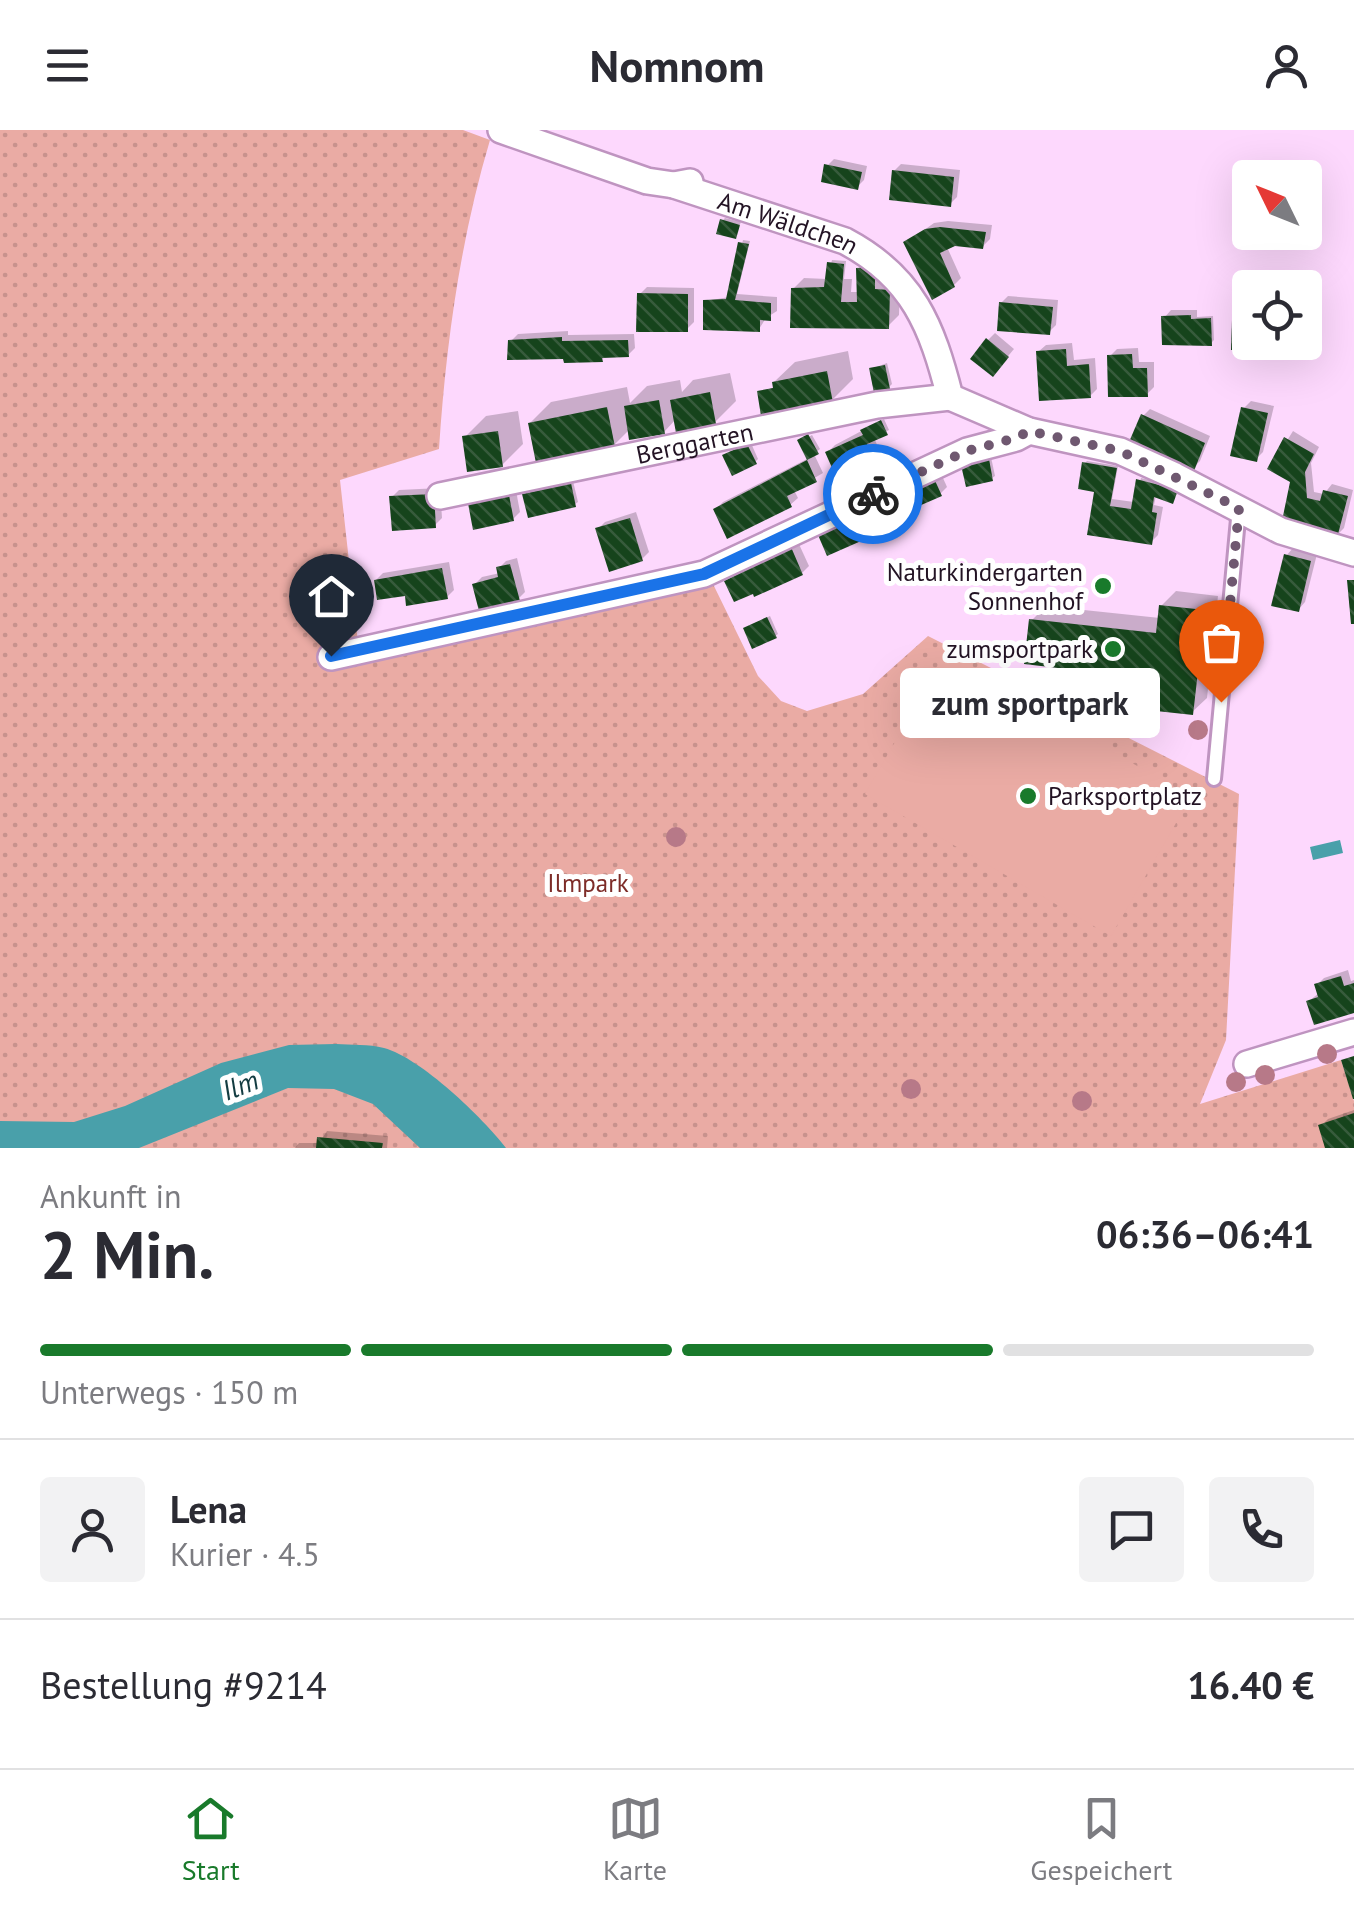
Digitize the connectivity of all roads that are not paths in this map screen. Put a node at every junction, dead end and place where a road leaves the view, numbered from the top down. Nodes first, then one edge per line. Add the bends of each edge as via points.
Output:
1 (501, 130) edge
2 (704, 180) dead end
3 (674, 185) junction
4 (950, 398) junction
5 (1029, 431) junction
6 (440, 496) dead end
7 (1239, 508) junction
8 (1354, 554) edge
9 (331, 656) dead end
10 (1214, 778) dead end
11 (1354, 1032) edge
12 (1247, 1064) dead end

1 - 3 street, Am Wäldchen via 648,182
2 - 3 street
3 - 4 street, Am Wäldchen via 872,255 912,297
4 - 5 street
4 - 6 street, Berggarten via 877,405
5 - 7 street via 1120,451
5 - 9 street via 967,451 704,574
7 - 8 street via 1281,532
7 - 10 lane
11 - 12 street

